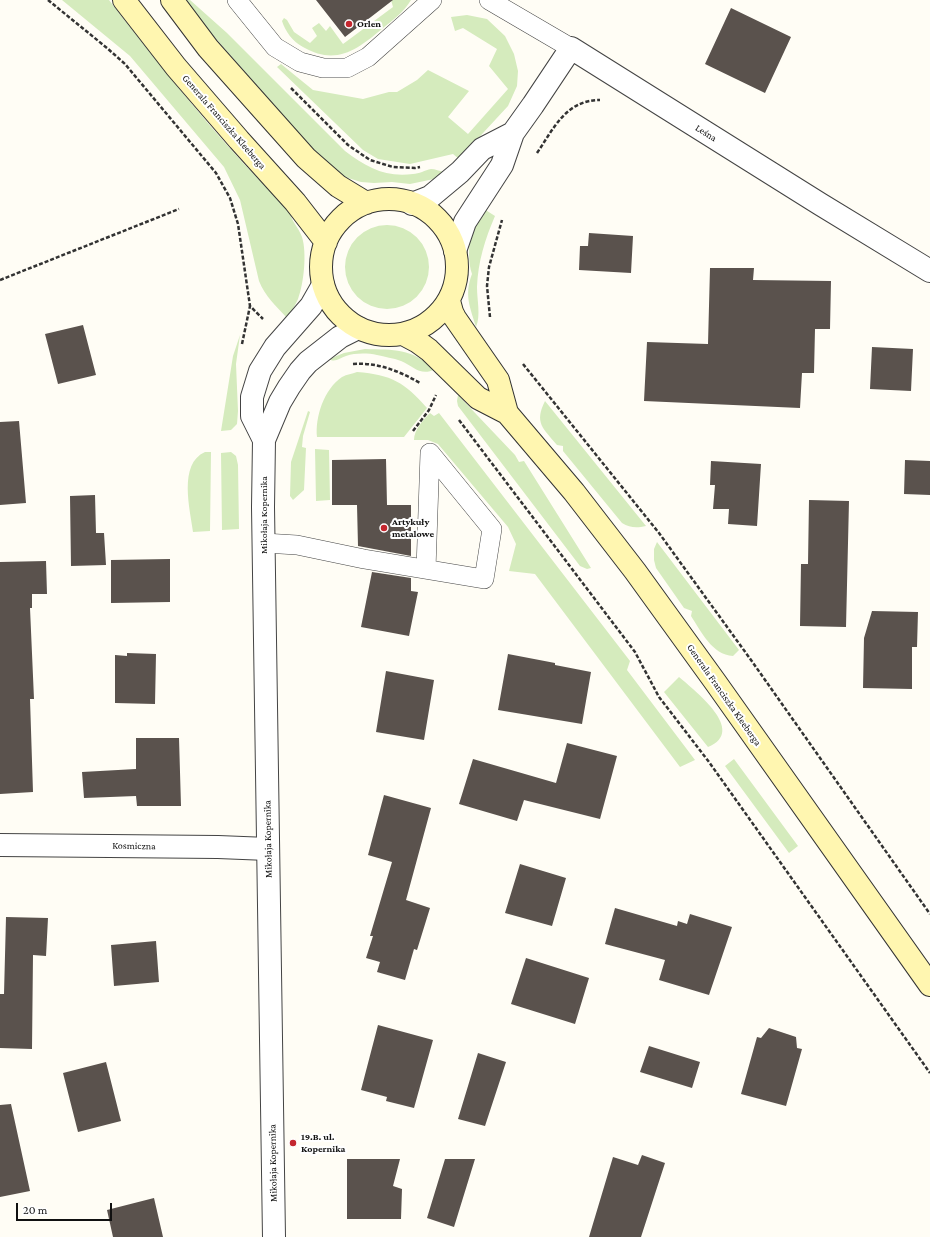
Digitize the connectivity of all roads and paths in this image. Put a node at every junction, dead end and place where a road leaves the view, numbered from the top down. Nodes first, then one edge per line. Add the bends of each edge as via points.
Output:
1 (48, 0) edge
2 (124, 0) edge
3 (172, 0) edge
4 (432, 0) edge
5 (489, 0) edge
6 (239, 1) edge
7 (571, 48) junction
8 (286, 84) dead end
9 (602, 100) dead end
10 (513, 133) junction
11 (536, 156) dead end
12 (421, 166) dead end
13 (366, 203) junction
14 (412, 204) junction
15 (179, 209) dead end
16 (502, 218) dead end
17 (326, 242) junction
18 (455, 252) junction
19 (930, 271) edge
20 (0, 280) edge
21 (323, 285) junction
22 (448, 301) junction
23 (266, 321) dead end
24 (490, 322) dead end
25 (358, 328) junction
26 (403, 334) junction
27 (521, 361) dead end
28 (349, 364) dead end
29 (425, 386) dead end
30 (437, 392) dead end
31 (442, 399) dead end
32 (433, 401) dead end
33 (507, 413) junction
34 (457, 418) dead end
35 (415, 427) dead end
36 (264, 440) junction
37 (264, 543) junction
38 (426, 569) junction
39 (0, 845) edge
40 (268, 849) junction
41 (930, 914) edge
42 (930, 985) edge
43 (930, 1073) edge
44 (274, 1237) edge

1 - 23 path via 125,64 216,173 230,198 238,224 250,306
2 - 17 main road, Generała Franciszka Kleeberga via 229,129 296,202
3 - 13 main road via 208,48 306,158 338,186
4 - 6 lane via 368,57 347,68 323,68 300,62 275,47
5 - 7 lane
7 - 10 street
7 - 19 street, Leśna
8 - 12 path via 348,145 370,160 393,167
9 - 11 path via 584,102 568,110
10 - 14 street via 482,149 430,197
10 - 18 street via 502,165 465,222
13 - 14 main road via 397,200
13 - 17 main road via 342,219
14 - 18 main road via 432,214 447,231
15 - 20 path
16 - 24 path via 489,267 487,286
17 - 21 main road via 321,264
18 - 22 main road via 456,280
21 - 25 main road via 331,302 343,317
21 - 36 street, Mikołaja Kopernika via 311,306 275,347 260,371 252,397 252,416
22 - 26 main road via 440,313 429,322
22 - 33 main road, Generała Franciszka Kleeberga via 455,318 498,380
25 - 26 main road via 380,335
25 - 36 street, Mikołaja Kopernika via 325,348 300,371 280,402
26 - 33 main road, Generała Franciszka Kleeberga via 429,350 478,398
27 - 41 path via 659,533
28 - 29 path via 383,366
30 - 31 path
32 - 35 path
33 - 42 main road, Generała Franciszka Kleeberga via 574,492 635,570
34 - 43 path via 635,652 659,697 709,762
36 - 37 street, Mikołaja Kopernika
37 - 38 lane via 297,544
37 - 40 street, Mikołaja Kopernika
38 - 38 lane via 484,579 492,529 430,453
39 - 40 street, Kosmiczna
40 - 44 street, Mikołaja Kopernika

